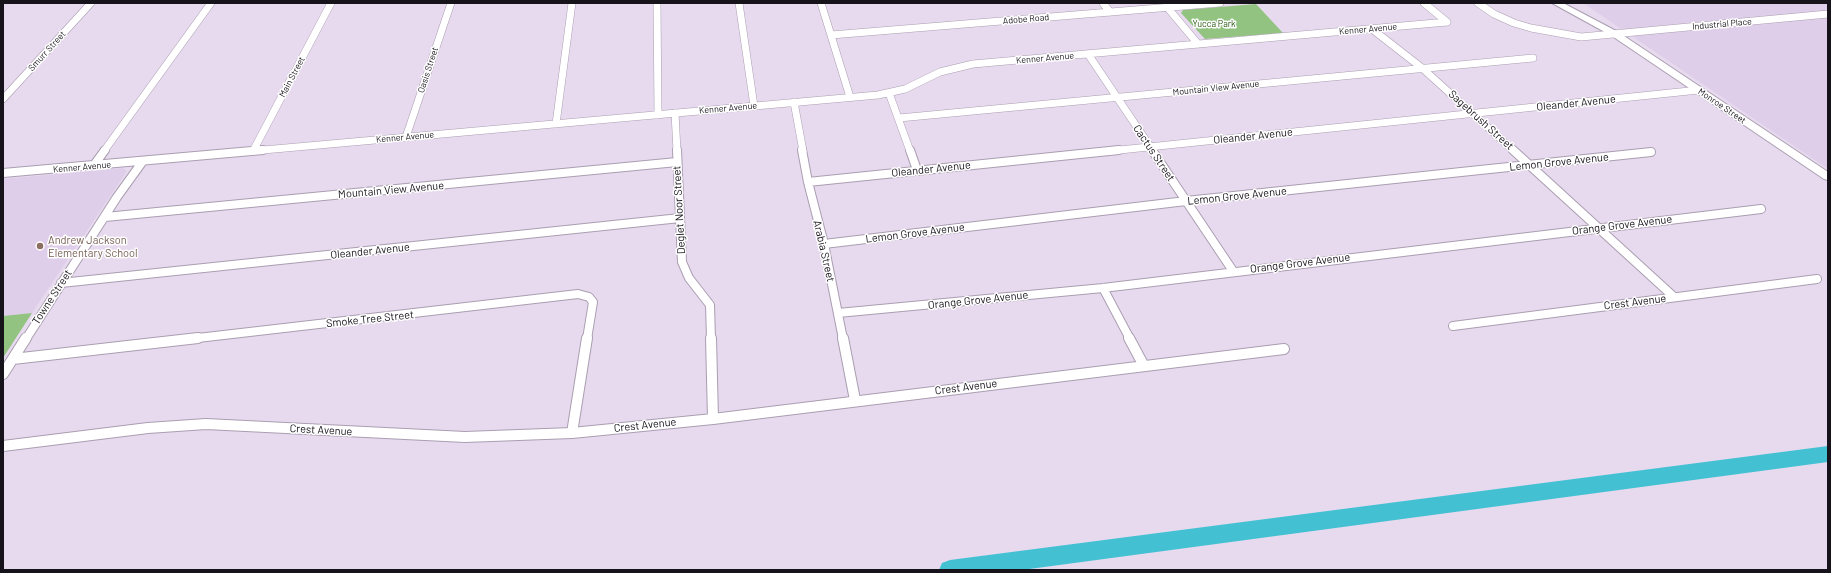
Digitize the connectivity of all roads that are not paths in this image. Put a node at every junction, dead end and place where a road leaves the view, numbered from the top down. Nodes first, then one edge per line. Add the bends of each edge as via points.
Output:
1 (91, 3) edge
2 (211, 3) edge
3 (331, 3) edge
4 (451, 3) edge
5 (572, 3) edge
6 (657, 3) edge
7 (739, 3) edge
8 (821, 3) edge
9 (1103, 3) edge
10 (1220, 3) edge
11 (1424, 3) edge
12 (1478, 3) edge
13 (1556, 3) edge
14 (1568, 3) edge
15 (1167, 7) junction
16 (1110, 12) junction
17 (1828, 14) edge
18 (1372, 29) junction
19 (1616, 34) junction
20 (831, 35) junction
21 (1198, 44) junction
22 (1088, 54) junction
23 (1533, 58) dead end
24 (1422, 68) junction
25 (1699, 90) junction
26 (889, 93) junction
27 (850, 97) junction
28 (1117, 98) junction
29 (3, 99) edge
30 (794, 102) junction
31 (754, 106) junction
32 (675, 113) junction
33 (1473, 113) junction
34 (658, 115) junction
35 (899, 118) junction
36 (556, 124) junction
37 (406, 137) junction
38 (1150, 146) junction
39 (253, 151) junction
40 (1651, 152) dead end
41 (143, 161) junction
42 (677, 162) junction
43 (94, 166) junction
44 (1531, 166) junction
45 (917, 170) junction
46 (3, 174) edge
47 (1828, 177) edge
48 (808, 182) junction
49 (1186, 201) junction
50 (1761, 209) dead end
51 (105, 217) junction
52 (680, 218) junction
53 (1599, 228) junction
54 (824, 244) junction
55 (1233, 271) junction
56 (1817, 279) dead end
57 (61, 283) junction
58 (1104, 288) junction
59 (1674, 297) junction
60 (838, 313) junction
61 (1453, 326) dead end
62 (1284, 349) dead end
63 (13, 359) junction
64 (1144, 366) junction
65 (3, 374) edge
66 (855, 400) junction
67 (713, 419) junction
68 (572, 433) junction
69 (3, 446) edge

1 - 29 street, Smurr Street
2 - 43 street
3 - 39 street, Main Street
4 - 37 street, Oasis Street
5 - 36 street
6 - 34 street
7 - 31 street
8 - 20 street
9 - 16 street
10 - 15 street, Adobe Road
11 - 18 street, Kenner Avenue via 1447,22
12 - 19 street via 1494,14 1531,28 1581,37
13 - 19 main road, Monroe Street
14 - 19 main road, Monroe Street via 1611,26
15 - 16 street, Adobe Road
15 - 21 street
16 - 20 street, Adobe Road
17 - 19 street, Industrial Place
18 - 21 street, Kenner Avenue
18 - 24 street, Sagebrush Street
19 - 25 main road, Monroe Street
20 - 27 street
21 - 22 street, Kenner Avenue
22 - 26 street, Kenner Avenue via 973,64 940,72 917,85
22 - 28 street, Cactus Street
23 - 24 street, Mountain View Avenue
24 - 28 street, Mountain View Avenue
24 - 33 street, Sagebrush Street
25 - 33 street, Oleander Avenue
25 - 47 main road, Monroe Street
26 - 27 street, Kenner Avenue
26 - 35 street
27 - 30 street, Kenner Avenue
28 - 35 street, Mountain View Avenue
28 - 38 street, Cactus Street
30 - 31 street, Kenner Avenue
30 - 48 street, Arabia Street
31 - 32 street, Kenner Avenue
32 - 34 street, Kenner Avenue
32 - 42 street, Deglet Noor Street
33 - 38 street, Oleander Avenue
33 - 44 street, Sagebrush Street
34 - 36 street, Kenner Avenue
35 - 45 street
36 - 37 street, Kenner Avenue
37 - 39 street, Kenner Avenue
38 - 45 street, Oleander Avenue
38 - 49 street, Cactus Street
39 - 41 street, Kenner Avenue
40 - 44 street, Lemon Grove Avenue
41 - 43 street, Kenner Avenue
41 - 51 street, Towne Street
42 - 51 street, Mountain View Avenue
42 - 52 street, Deglet Noor Street
43 - 46 street, Kenner Avenue
44 - 49 street, Lemon Grove Avenue
44 - 53 street, Sagebrush Street
45 - 48 street, Oleander Avenue
48 - 54 street, Arabia Street
49 - 54 street, Lemon Grove Avenue
49 - 55 street, Cactus Street
50 - 53 street, Orange Grove Avenue
51 - 57 street, Towne Street
52 - 57 street, Oleander Avenue
52 - 67 street, Deglet Noor Street via 682,262 689,278 710,305
53 - 55 street, Orange Grove Avenue
53 - 59 street, Sagebrush Street
54 - 60 street, Arabia Street
55 - 58 street, Orange Grove Avenue
56 - 59 street, Crest Avenue
57 - 63 street, Towne Street
58 - 60 street, Orange Grove Avenue
58 - 64 street
59 - 61 street, Crest Avenue
60 - 66 street, Arabia Street
62 - 64 street, Crest Avenue
63 - 65 street, Towne Street
63 - 68 street, Smoke Tree Street via 578,294 590,297 593,302
64 - 66 street, Crest Avenue
66 - 67 street, Crest Avenue
67 - 68 street, Crest Avenue
68 - 69 street, Crest Avenue via 465,436 206,424 148,428

